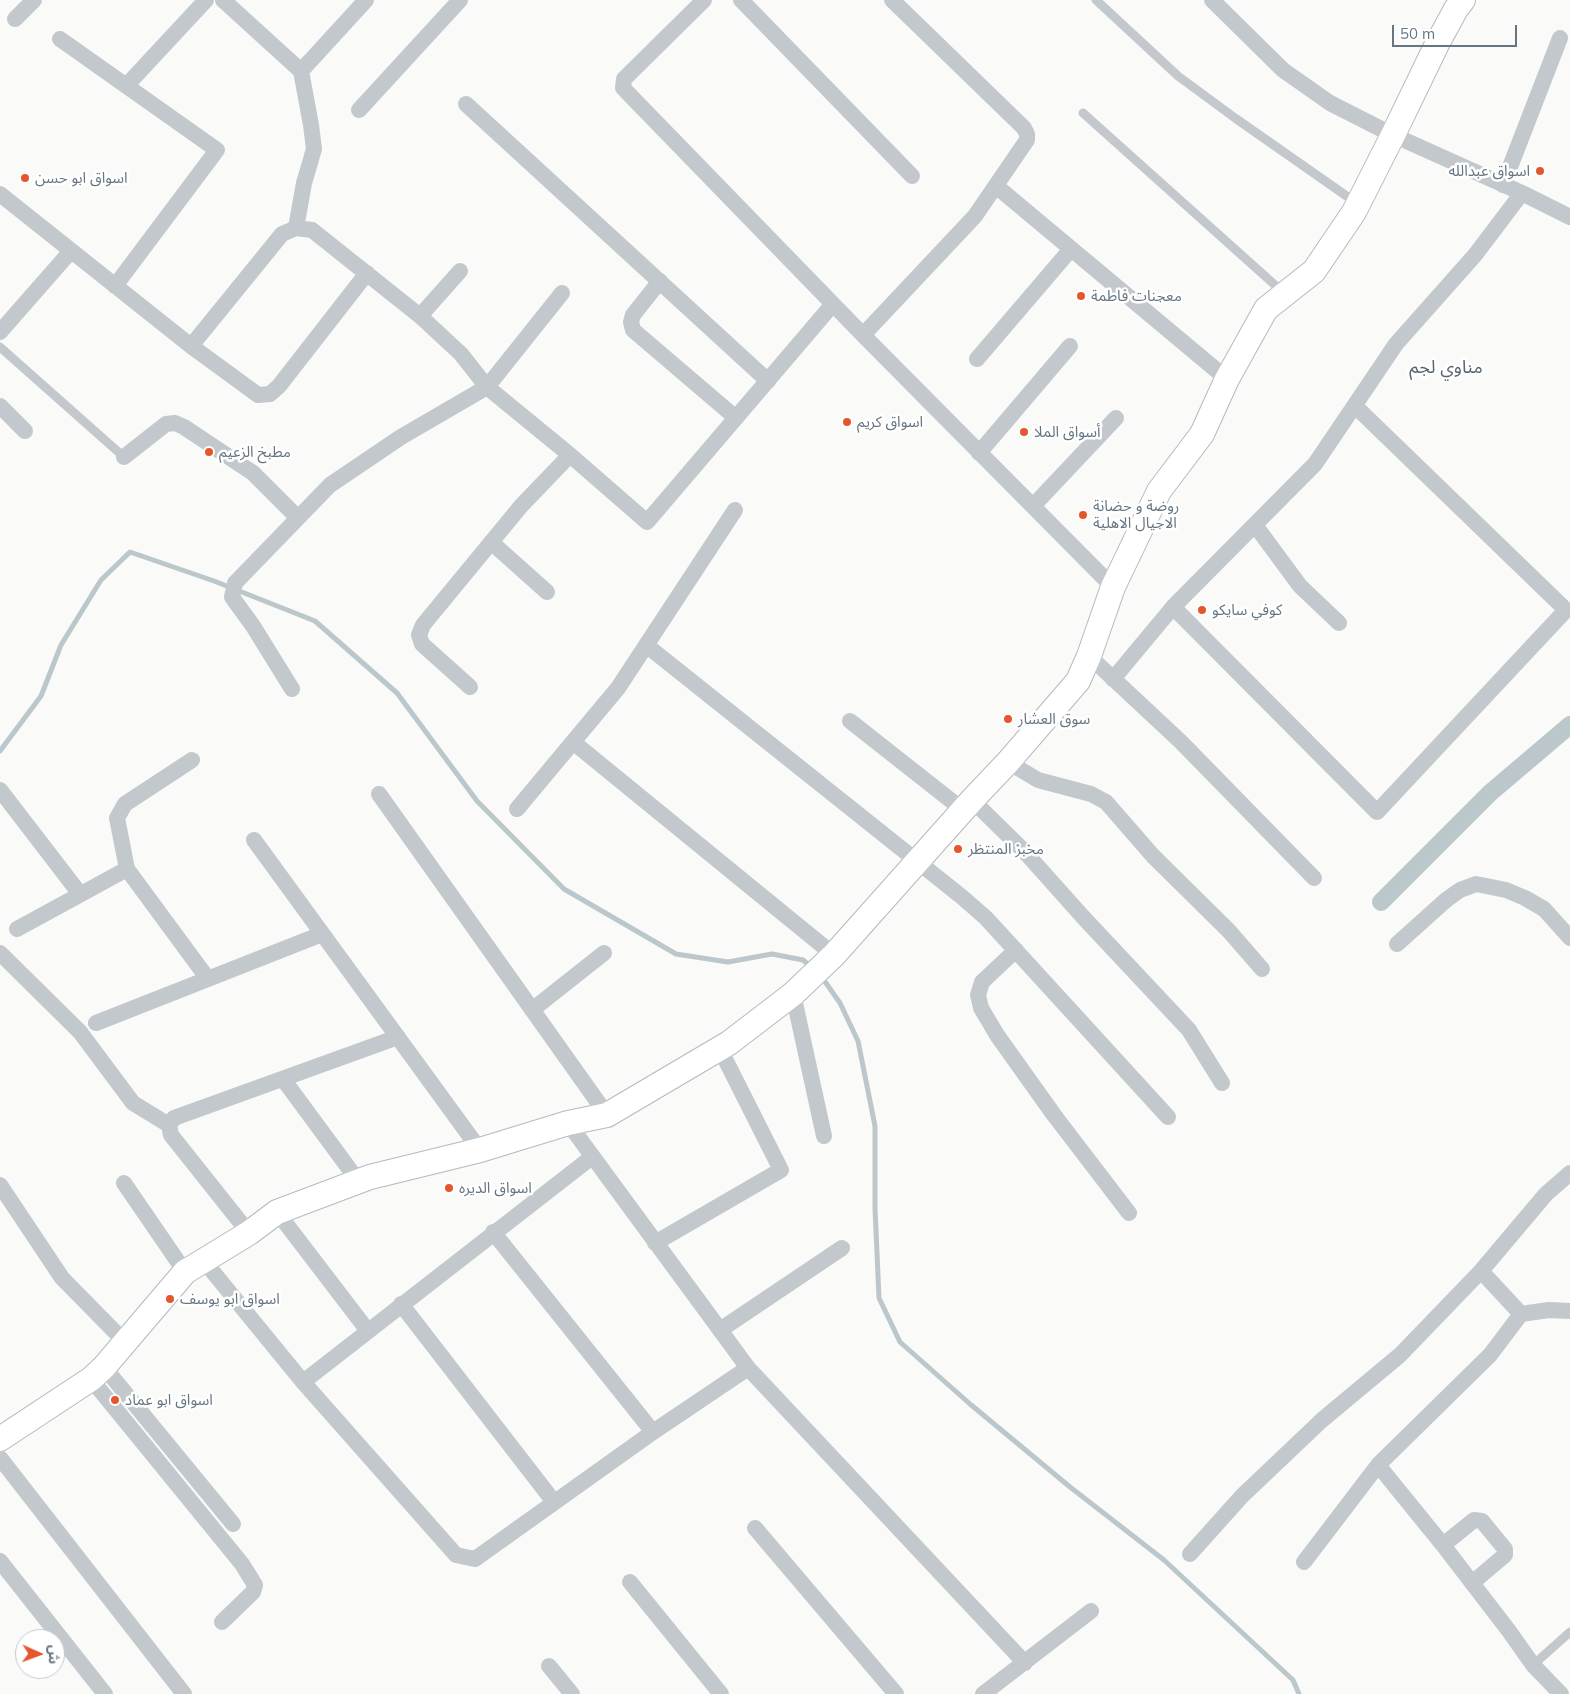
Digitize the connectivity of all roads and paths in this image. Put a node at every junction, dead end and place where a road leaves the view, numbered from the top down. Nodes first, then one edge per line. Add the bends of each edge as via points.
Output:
1 (34, 0) edge
2 (206, 0) edge
3 (223, 0) edge
4 (366, 0) edge
5 (460, 0) edge
6 (704, 0) edge
7 (741, 0) edge
8 (892, 0) edge
9 (1096, 0) edge
10 (1212, 0) edge
11 (1463, 0) edge
12 (16, 19) dead end
13 (1560, 38) dead end
14 (60, 39) dead end
15 (301, 72) junction
16 (126, 86) junction
17 (466, 104) dead end
18 (359, 110) dead end
19 (1083, 113) dead end
20 (1393, 136) junction
21 (912, 176) dead end
22 (1503, 185) junction
23 (996, 186) junction
24 (1522, 193) junction
25 (0, 195) edge
26 (1358, 204) junction
27 (1570, 217) edge
28 (296, 228) junction
29 (1071, 249) junction
30 (71, 250) junction
31 (460, 271) dead end
32 (366, 273) junction
33 (660, 281) junction
34 (115, 286) junction
35 (562, 293) dead end
36 (1286, 294) junction
37 (833, 304) junction
38 (420, 316) junction
39 (0, 332) edge
40 (863, 335) junction
41 (190, 346) junction
42 (1070, 346) dead end
43 (0, 347) edge
44 (976, 359) dead end
45 (1226, 379) junction
46 (768, 380) junction
47 (487, 387) junction
48 (0, 406) edge
49 (1355, 406) junction
50 (736, 418) junction
51 (1116, 418) dead end
52 (25, 432) dead end
53 (979, 453) junction
54 (570, 455) junction
55 (124, 457) joint
56 (1033, 506) junction
57 (735, 510) dead end
58 (297, 517) junction
59 (1255, 525) junction
60 (491, 542) junction
61 (1113, 587) junction
62 (547, 592) dead end
63 (1174, 607) junction
64 (1339, 623) dead end
65 (646, 645) junction
66 (1089, 656) junction
67 (1113, 679) junction
68 (470, 687) dead end
69 (292, 689) dead end
70 (850, 721) dead end
71 (573, 742) junction
72 (192, 760) dead end
73 (1008, 762) junction
74 (0, 790) edge
75 (379, 794) dead end
76 (967, 805) junction
77 (517, 809) dead end
78 (254, 840) dead end
79 (917, 862) junction
80 (127, 869) junction
81 (1314, 878) dead end
82 (80, 894) junction
83 (17, 929) dead end
84 (322, 934) junction
85 (1570, 938) edge
86 (1397, 944) dead end
87 (1016, 950) junction
88 (0, 953) edge
89 (604, 953) dead end
90 (834, 955) junction
91 (1262, 969) dead end
92 (208, 979) junction
93 (793, 994) junction
94 (532, 1010) junction
95 (96, 1023) dead end
96 (398, 1037) junction
97 (720, 1049) junction
98 (283, 1079) junction
99 (1222, 1083) dead end
100 (607, 1115) junction
101 (1168, 1117) dead end
102 (568, 1123) junction
103 (169, 1125) junction
104 (824, 1136) dead end
105 (480, 1150) junction
106 (592, 1157) junction
107 (1570, 1173) edge
108 (359, 1182) junction
109 (124, 1183) dead end
110 (0, 1185) edge
111 (277, 1212) junction
112 (1129, 1213) dead end
113 (493, 1232) junction
114 (249, 1233) junction
115 (656, 1243) junction
116 (842, 1248) dead end
117 (194, 1267) junction
118 (1481, 1271) junction
119 (401, 1304) junction
120 (1570, 1311) edge
121 (1521, 1314) junction
122 (720, 1330) junction
123 (368, 1331) junction
124 (126, 1343) junction
125 (748, 1368) junction
126 (98, 1373) junction
127 (303, 1382) junction
128 (653, 1432) junction
129 (0, 1439) edge
130 (0, 1458) edge
131 (1378, 1465) junction
132 (554, 1502) junction
133 (234, 1524) dead end
134 (755, 1528) dead end
135 (1443, 1545) junction
136 (1190, 1554) dead end
137 (0, 1561) edge
138 (1304, 1562) dead end
139 (630, 1582) dead end
140 (1472, 1583) junction
141 (1091, 1612) dead end
142 (222, 1622) dead end
143 (1570, 1632) edge
144 (1024, 1663) junction
145 (1533, 1665) junction
146 (549, 1666) dead end
147 (105, 1694) edge
148 (184, 1694) edge
149 (572, 1694) edge
150 (721, 1694) edge
151 (896, 1694) edge
152 (984, 1694) edge
153 (1561, 1694) edge

1 - 12 street
2 - 16 street
3 - 15 street
4 - 15 street
5 - 18 street
6 - 37 street via 624,79 623,88
7 - 21 street
8 - 23 street via 1024,128 1027,140
9 - 26 lane via 1178,76
10 - 20 street via 1283,70 1330,103
11 - 20 street via 1438,42
13 - 22 street
14 - 16 street
15 - 28 street via 314,149
16 - 34 street via 217,150
17 - 33 street
19 - 36 lane
20 - 22 street
20 - 26 street
22 - 24 street
23 - 29 street
23 - 40 street via 975,216
24 - 27 street
24 - 49 street via 1475,254 1396,344
25 - 30 street
26 - 36 street via 1314,272
28 - 32 street via 312,230
28 - 41 street via 282,234
29 - 44 street
29 - 45 street
30 - 34 street
30 - 39 street
31 - 38 street
32 - 38 street
32 - 41 street via 270,394 258,395
33 - 46 street
33 - 50 street via 632,316 633,330
34 - 41 street
35 - 47 street
36 - 45 street via 1266,309
37 - 40 street
37 - 46 street
38 - 47 street via 461,354
40 - 53 street
42 - 53 street
43 - 55 lane
45 - 61 street via 1202,434 1159,491
46 - 50 street
47 - 54 street
47 - 58 street via 357,465 330,485
48 - 52 street
49 - 59 street via 1315,464
49 - 63 street via 1566,610 1377,812
50 - 54 street via 647,522
51 - 56 street
53 - 56 street
54 - 60 street
55 - 58 street via 166,424 174,423 253,472
56 - 61 street
57 - 65 street
58 - 69 street via 233,590
59 - 63 street
59 - 64 street via 1300,586
60 - 62 street
60 - 68 street via 422,625 419,635 422,644
61 - 66 street
63 - 67 street
65 - 71 street via 618,688
65 - 79 street
66 - 67 street
66 - 73 street via 1078,681
67 - 81 street via 1181,742
70 - 76 street
71 - 77 street
71 - 90 street
72 - 80 street via 125,804 117,818
73 - 76 street
73 - 91 street via 1038,780 1091,794 1106,802 1153,856 1229,931
74 - 82 street
75 - 94 street
76 - 79 street
76 - 99 street via 1024,851 1189,1030
78 - 84 street
79 - 87 street via 986,918
79 - 90 street
80 - 82 street
80 - 92 street
82 - 83 street
84 - 92 street
84 - 96 street
85 - 86 street via 1544,909 1525,898 1476,884 1446,900
87 - 101 street
87 - 112 street via 982,982 978,996 981,1008 1054,1116
88 - 103 street via 80,1032 133,1104
89 - 94 street
90 - 93 street
92 - 95 street
93 - 97 street
93 - 104 street
94 - 100 street
96 - 98 street
96 - 105 street
97 - 100 street
97 - 115 street via 781,1170
98 - 103 street via 174,1118
98 - 108 street
100 - 102 street
102 - 105 street
102 - 106 street
103 - 114 street via 171,1135
105 - 108 street
106 - 113 street
106 - 115 street
107 - 118 street via 1546,1194
108 - 111 street
109 - 117 street
110 - 124 street via 62,1278
111 - 114 street
111 - 123 street
113 - 119 street
113 - 128 street
114 - 117 street
115 - 122 street
116 - 122 street
117 - 124 street
117 - 127 street
118 - 121 street
118 - 136 street via 1400,1355 1322,1420 1242,1496
119 - 123 street
119 - 132 street
120 - 121 street
121 - 131 street via 1490,1355
122 - 125 street
123 - 127 street
124 - 126 street
125 - 128 street
125 - 144 street
126 - 129 street
126 - 133 street
126 - 142 street via 255,1585 253,1592
127 - 132 street via 456,1555 475,1559
128 - 132 street
130 - 148 street
131 - 135 street
131 - 138 street
134 - 151 street
135 - 140 street
135 - 140 street via 1474,1520 1482,1521 1506,1549 1505,1555
137 - 147 street
139 - 150 street
140 - 145 street
141 - 144 street
143 - 145 lane
144 - 152 street
145 - 153 street
146 - 149 street

